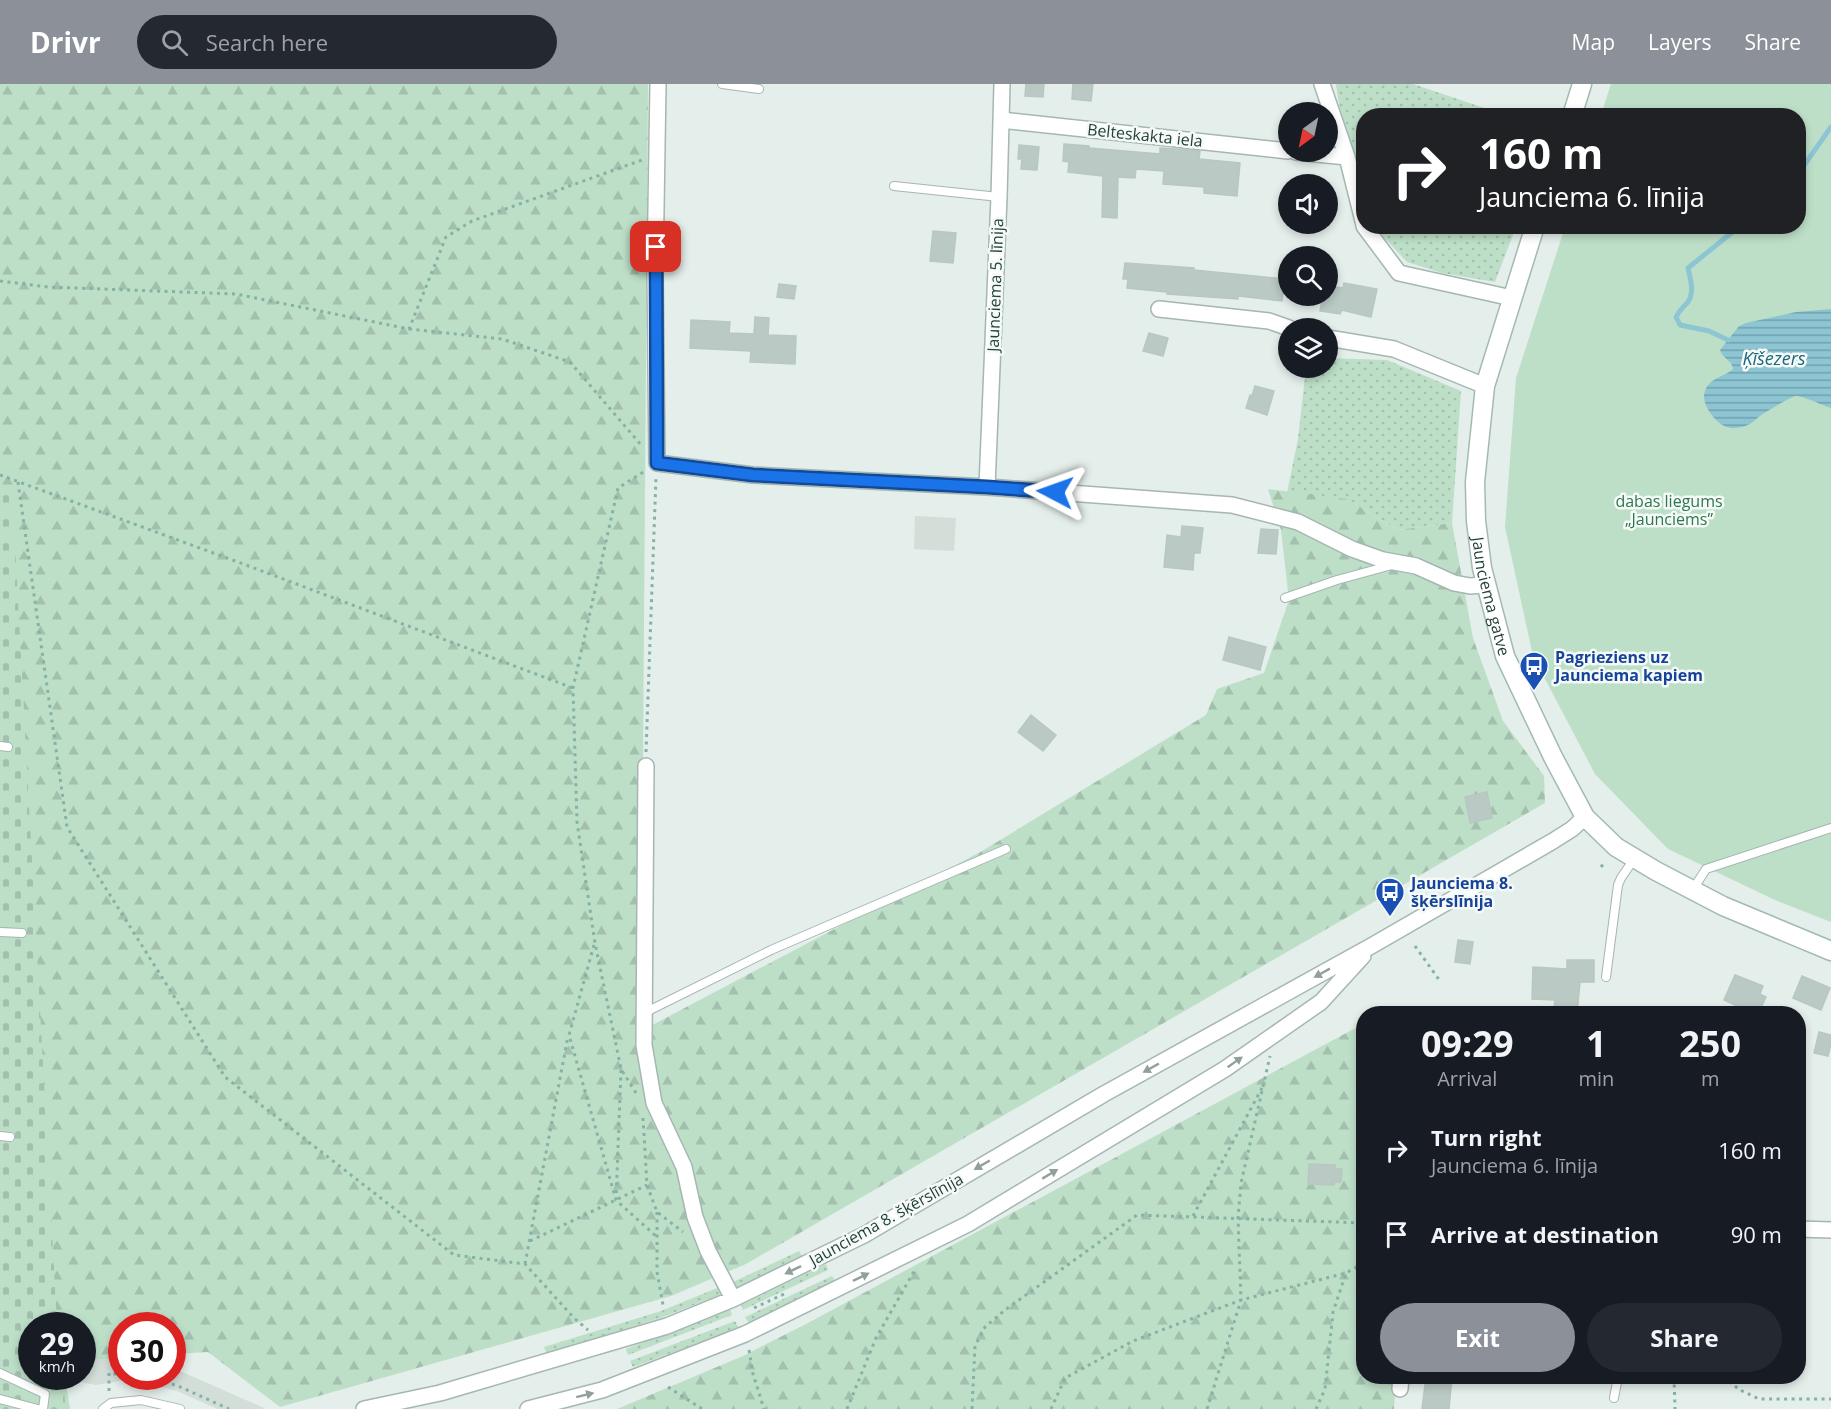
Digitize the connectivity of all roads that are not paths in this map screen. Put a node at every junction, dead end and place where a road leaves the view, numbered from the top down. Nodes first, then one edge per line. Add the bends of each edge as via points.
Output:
1 (658, 84) edge
2 (722, 84) edge
3 (1002, 84) edge
4 (1322, 84) edge
5 (1582, 84) edge
6 (759, 89) dead end
7 (1574, 108) edge
8 (1001, 120) junction
9 (1278, 150) edge
10 (1338, 156) edge
11 (1347, 157) junction
12 (894, 186) dead end
13 (1356, 194) edge
14 (999, 197) junction
15 (1370, 234) edge
16 (1532, 234) edge
17 (1512, 298) junction
18 (1159, 309) dead end
19 (1278, 324) edge
20 (1338, 340) edge
21 (1485, 386) junction
22 (987, 487) junction
23 (1397, 564) junction
24 (1485, 585) junction
25 (1285, 598) dead end
26 (646, 766) road end
27 (1585, 817) junction
28 (1831, 828) edge
29 (1006, 849) dead end
30 (1634, 859) junction
31 (1692, 891) junction
32 (0, 932) edge
33 (22, 933) dead end
34 (1373, 945) junction
35 (1831, 951) edge
36 (1606, 977) dead end
37 (644, 1013) junction
38 (0, 1136) edge
39 (10, 1137) dead end
40 (1806, 1229) edge
41 (1831, 1230) edge
42 (729, 1291) dead end
43 (0, 1373) edge
44 (1617, 1384) edge
45 (1614, 1398) dead end
46 (0, 1400) edge
47 (38, 1409) edge
48 (43, 1409) edge
49 (103, 1409) edge
50 (180, 1409) edge
51 (364, 1409) edge
52 (528, 1409) edge

1 - 22 street via 657,463 753,475
2 - 6 lane
3 - 8 street, Jaunciema 5. līnija
4 - 11 street
5 - 7 main road
8 - 9 street, Belteskakta iela
8 - 14 street, Jaunciema 5. līnija
10 - 11 street
11 - 13 street
12 - 14 lane
14 - 22 street, Jaunciema 5. līnija
15 - 17 street via 1399,273
16 - 17 main road, Jaunciema gatve
17 - 21 main road, Jaunciema gatve
18 - 19 street
20 - 21 street via 1394,349
21 - 24 main road, Jaunciema gatve via 1475,482
22 - 23 street via 1232,505 1298,522 1352,549
23 - 24 street via 1416,566 1454,583
23 - 25 lane
24 - 27 main road, Jaunciema gatve via 1505,656
26 - 37 street
27 - 30 main road, Jaunciema gatve
27 - 34 street, Jaunciema 8. šķērslīnija via 1553,841
28 - 31 lane via 1706,869
29 - 37 lane via 771,950
30 - 31 main road, Jaunciema gatve
30 - 36 lane via 1618,885
31 - 35 main road, Jaunciema gatve
32 - 33 lane
34 -> 51 street, Jaunciema 8. šķērslīnija via 1104,1094 864,1235 733,1299 668,1326 440,1393
52 -> 34 street, Jaunciema 8. šķērslīnija via 602,1390 745,1334 968,1224 1205,1081 1276,1033 1321,1002
37 - 42 street via 644,1045 654,1103 684,1167 695,1217 708,1251
38 - 39 lane
40 - 41 street
43 - 48 lane via 45,1394
44 - 45 lane
46 - 47 lane
49 - 50 lane via 111,1403 141,1400

